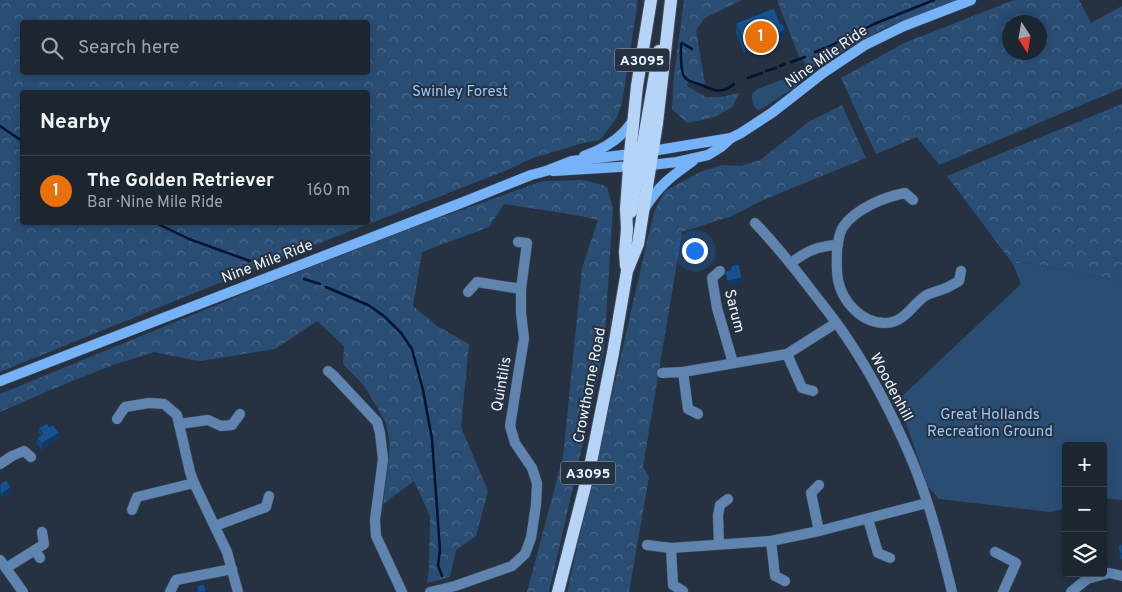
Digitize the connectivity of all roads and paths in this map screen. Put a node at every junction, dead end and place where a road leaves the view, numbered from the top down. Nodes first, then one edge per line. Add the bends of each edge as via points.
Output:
1 (652, 0) edge
2 (671, 0) edge
3 (971, 0) edge
4 (668, 20) junction
5 (634, 120) junction
6 (731, 138) junction
7 (653, 151) junction
8 (635, 153) junction
9 (698, 157) junction
10 (572, 161) junction
11 (640, 166) junction
12 (546, 171) junction
13 (913, 200) dead end
14 (643, 211) junction
15 (755, 223) dead end
16 (518, 242) dead end
17 (838, 245) junction
18 (791, 263) junction
19 (720, 270) dead end
20 (627, 271) junction
21 (960, 271) dead end
22 (521, 289) junction
23 (468, 292) dead end
24 (836, 323) junction
25 (787, 354) junction
26 (733, 363) junction
27 (328, 371) dead end
28 (683, 372) junction
29 (662, 373) dead end
30 (0, 381) edge
31 (813, 391) dead end
32 (240, 414) dead end
33 (698, 414) dead end
34 (117, 419) dead end
35 (179, 424) junction
36 (31, 457) dead end
37 (0, 464) edge
38 (194, 483) junction
39 (819, 484) dead end
40 (269, 496) dead end
41 (728, 499) dead end
42 (927, 503) junction
43 (132, 510) dead end
44 (868, 518) junction
45 (215, 526) junction
46 (820, 531) junction
47 (42, 532) dead end
48 (771, 541) junction
49 (719, 544) junction
50 (647, 545) dead end
51 (671, 548) junction
52 (995, 552) dead end
53 (890, 558) dead end
54 (3, 564) edge
55 (232, 568) junction
56 (1122, 576) edge
57 (785, 581) dead end
58 (683, 591) dead end
59 (23, 592) edge
60 (170, 592) edge
61 (238, 592) edge
62 (402, 592) edge
63 (430, 592) edge
64 (558, 592) edge
65 (952, 592) edge
66 (1003, 592) edge
67 (1071, 592) edge

1 - 5 main road, A3095
2 - 4 main road, A3095
3 - 6 main road, Nine Mile Ride via 865,45 773,112
4 - 7 main road, A3095
4 - 8 main road via 657,59 643,141
5 - 8 main road, A3095
5 - 10 main road via 613,141
6 - 7 main road, Nine Mile Ride
6 - 9 main road, Nine Mile Ride via 708,155
7 - 8 main road, Nine Mile Ride
7 - 11 main road, A3095
8 - 10 main road, Nine Mile Ride
8 - 11 main road, A3095
9 - 11 main road, Nine Mile Ride
9 - 14 main road via 669,178
10 - 12 main road, Nine Mile Ride
11 - 12 main road, Nine Mile Ride
11 - 14 main road, Crowthorne Road / A3095
11 - 20 main road, Crowthorne Road / A3095 via 626,209
12 - 30 main road, Nine Mile Ride
13 - 17 street via 905,193 891,196 856,213 842,229
14 - 20 main road, Crowthorne Road / A3095 via 638,244
15 - 18 street, Woodenhill
16 - 22 street, Quintilis via 527,243
17 - 18 street via 810,250
17 - 21 street via 838,280 845,299 857,313 872,321 886,323 899,319 926,296 959,280
18 - 24 street, Woodenhill
19 - 26 street, Sarum via 712,278
20 - 64 main road, Crowthorne Road / A3095 via 590,467
22 - 23 street via 477,282
22 - 63 street, Quintilis via 524,338 510,426 515,443 532,468 536,483 530,538 525,554 512,566
24 - 25 street
24 - 42 street, Woodenhill via 890,414
25 - 26 street
25 - 31 street via 802,388
26 - 28 street
27 - 62 street via 377,422 383,459 376,536
28 - 29 street
28 - 33 street via 688,409
32 - 35 street via 232,425 221,426 208,420
34 - 35 street via 125,407 148,402 164,404 177,415
35 - 38 street
36 - 37 street via 24,451
38 - 43 street via 137,497
38 - 45 street
39 - 46 street via 811,493
40 - 45 street via 266,508
41 - 49 street via 720,504
42 - 44 street
42 - 65 street, Woodenhill
44 - 46 street
44 - 53 street via 878,553
45 - 55 street
46 - 48 street
47 - 54 street via 44,544 38,554
48 - 49 street
48 - 57 street via 775,576
49 - 51 street
50 - 51 street
51 - 58 street via 673,585
52 - 66 street via 1016,563
54 - 59 street
55 - 60 street via 176,580
55 - 61 street
56 - 67 street via 1109,573 1087,579

